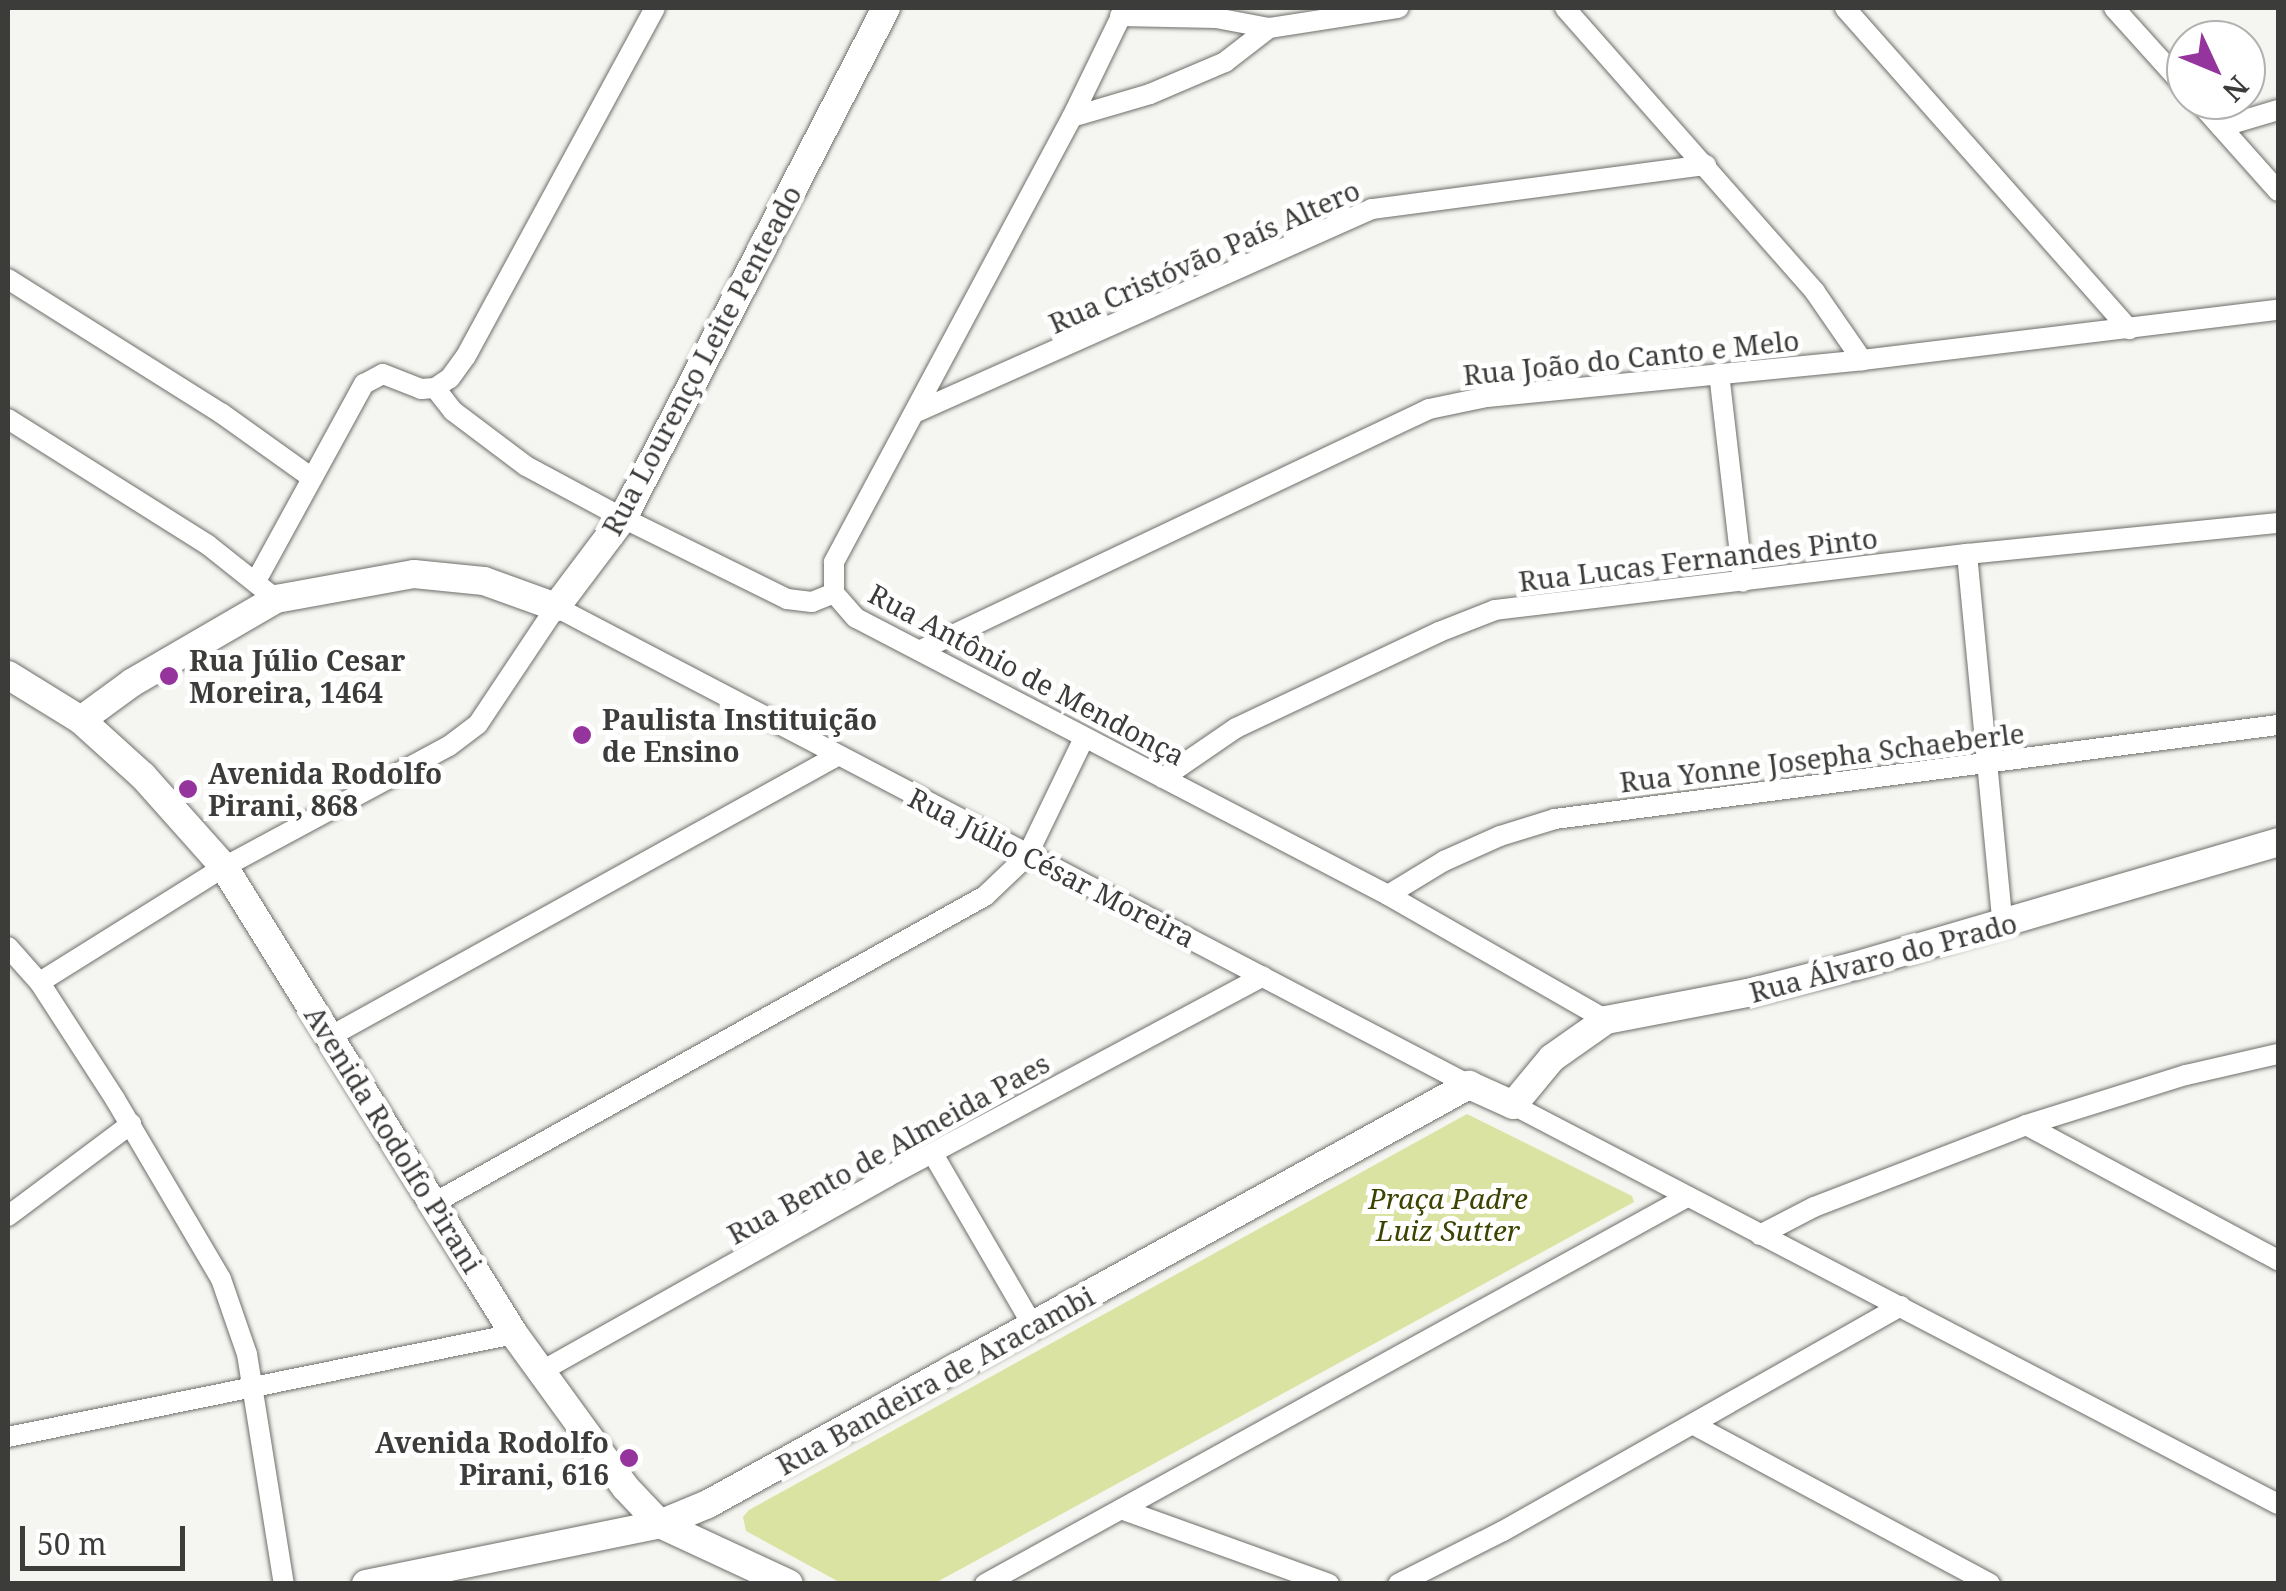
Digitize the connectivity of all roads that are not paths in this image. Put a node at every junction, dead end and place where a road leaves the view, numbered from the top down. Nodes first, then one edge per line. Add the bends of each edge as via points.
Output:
1 (656, 8) edge
2 (886, 8) edge
3 (1398, 8) edge
4 (1565, 8) edge
5 (1844, 8) edge
6 (2114, 8) edge
7 (1122, 12) edge
8 (1269, 28) junction
9 (2166, 66) edge
10 (2278, 110) edge
11 (1072, 117) junction
12 (2215, 120) edge
13 (2221, 126) junction
14 (1706, 165) junction
15 (2278, 192) edge
16 (8, 280) edge
17 (2278, 310) edge
18 (2129, 329) junction
19 (1862, 360) junction
20 (1720, 374) junction
21 (435, 388) junction
22 (914, 414) junction
23 (8, 419) edge
24 (312, 478) junction
25 (623, 518) junction
26 (2278, 523) edge
27 (1967, 554) junction
28 (1743, 582) junction
29 (266, 590) junction
30 (834, 593) junction
31 (556, 607) junction
32 (920, 650) junction
33 (8, 675) edge
34 (81, 720) junction
35 (2278, 725) edge
36 (1084, 738) junction
37 (837, 756) junction
38 (1985, 764) junction
39 (1163, 778) junction
40 (2278, 842) edge
41 (1027, 856) junction
42 (224, 867) junction
43 (1388, 895) junction
44 (2003, 926) junction
45 (11, 958) edge
46 (1263, 976) junction
47 (40, 982) junction
48 (1606, 1020) junction
49 (331, 1036) junction
50 (2278, 1054) edge
51 (1469, 1084) junction
52 (1512, 1105) junction
53 (131, 1124) junction
54 (2026, 1125) junction
55 (934, 1154) junction
56 (1686, 1198) junction
57 (434, 1203) junction
58 (8, 1216) edge
59 (1760, 1235) junction
60 (2278, 1260) edge
61 (1901, 1306) junction
62 (1032, 1324) junction
63 (514, 1334) junction
64 (540, 1372) junction
65 (252, 1389) junction
66 (1694, 1425) junction
67 (8, 1437) edge
68 (2278, 1504) edge
69 (1121, 1508) junction
70 (660, 1524) junction
71 (284, 1584) edge
72 (366, 1584) edge
73 (790, 1584) edge
74 (985, 1584) edge
75 (1329, 1584) edge
76 (1398, 1584) edge
77 (1990, 1584) edge

1 - 21 street via 466,356
2 - 25 main road, Rua Lourenço Leite Penteado
3 - 8 street
4 - 14 street
5 - 18 street
6 - 9 street
7 - 8 street
7 - 11 street
8 - 11 street via 1225,62
10 - 13 street
11 - 22 street
12 - 13 street
13 - 15 street
14 - 19 street via 1816,292
14 - 22 street, Rua Cristóvão País Altero via 1372,210
16 - 24 street
17 - 18 street, Rua João do Canto e Melo
18 - 19 street, Rua João do Canto e Melo
19 - 20 street, Rua João do Canto e Melo
20 - 28 street
20 - 32 street, Rua João do Canto e Melo via 1429,408
21 - 24 street via 374,376 357,394
21 - 25 street, Rua Antônio de Mendonça via 453,411 526,466
22 - 30 street via 834,562
23 - 29 street via 208,545
24 - 29 street
25 - 30 street, Rua Antônio de Mendonça via 787,598 812,602
25 - 31 main road, Rua Lourenço Leite Penteado
26 - 27 street, Rua Lucas Fernandes Pinto
27 - 28 street, Rua Lucas Fernandes Pinto
27 - 38 street
28 - 39 street, Rua Lucas Fernandes Pinto via 1476,616 1236,728
29 - 31 main road, Rua Júlio César Moreira via 414,574 484,582
29 - 34 main road, Rua Júlio César Moreira
30 - 32 street, Rua Antônio de Mendonça via 856,618
31 - 37 street, Rua Júlio César Moreira
31 - 42 street, Rua Lourenço Leite Penteado via 478,724
32 - 36 street, Rua Antônio de Mendonça
33 - 34 main road, Avenida Rodolfo Pirani
34 - 42 main road, Avenida Rodolfo Pirani
35 - 38 street, Rua Yonne Josepha Schaeberle
36 - 39 street, Rua Antônio de Mendonça
36 - 41 street
37 - 41 street, Rua Júlio César Moreira
37 - 49 street
38 - 43 street, Rua Yonne Josepha Schaeberle via 1555,819 1444,861
38 - 44 street
39 - 43 street, Rua Antônio de Mendonça
40 - 44 main road, Rua Álvaro do Prado
41 - 46 street, Rua Júlio César Moreira
41 - 57 street via 984,896
42 - 47 street, Rua Lourenço Leite Penteado
42 - 49 main road, Avenida Rodolfo Pirani
43 - 48 street, Rua Antônio de Mendonça
44 - 48 main road, Rua Álvaro do Prado via 1748,993
45 - 47 street
46 - 51 street, Rua Júlio César Moreira
46 - 55 street, Rua Bento de Almeida Paes
47 - 53 street
48 - 52 main road, Rua Álvaro do Prado via 1552,1058
49 - 57 main road, Avenida Rodolfo Pirani
50 - 54 street via 2186,1074
51 - 52 main road, Rua Júlio César Moreira
51 - 62 main road, Rua Bandeira de Aracambi
52 - 56 street, Rua Júlio César Moreira
53 - 58 street
53 - 65 street via 221,1279
54 - 59 street via 1814,1207
54 - 60 street
55 - 62 street
55 - 64 street, Rua Bento de Almeida Paes
56 - 59 street, Rua Júlio César Moreira
56 - 69 street
57 - 63 main road, Avenida Rodolfo Pirani
59 - 61 street, Rua Júlio César Moreira
61 - 66 street
61 - 68 street, Rua Júlio César Moreira
62 - 70 main road, Rua Bandeira de Aracambi via 752,1484
63 - 64 main road, Avenida Rodolfo Pirani
63 - 65 street
64 - 70 main road, Avenida Rodolfo Pirani
65 - 67 street
65 - 71 street
66 - 76 street
66 - 77 street
69 - 74 street
69 - 75 street
70 - 72 main road, Rua Bandeira de Aracambi
70 - 73 main road, Avenida Rodolfo Pirani

